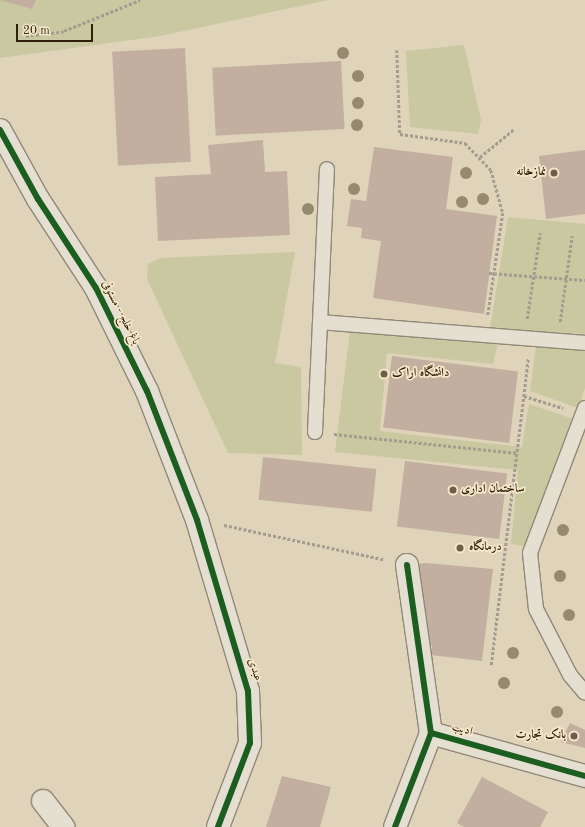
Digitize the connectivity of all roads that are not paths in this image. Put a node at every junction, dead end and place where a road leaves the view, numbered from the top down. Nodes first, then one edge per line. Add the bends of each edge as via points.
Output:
1 (0, 130) edge
2 (327, 169) dead end
3 (320, 322) junction
4 (585, 343) edge
5 (584, 411) edge
6 (315, 432) road end
7 (196, 520) joint
8 (407, 565) road end
9 (585, 693) edge
10 (431, 733) junction
11 (585, 776) edge
12 (43, 801) dead end
13 (63, 827) edge
14 (218, 827) edge
15 (395, 827) edge

1 - 7 street, باغ خلج - مستوفی via 38,199 96,288 147,392
2 - 3 lane
3 - 4 lane
3 - 6 lane
5 - 9 lane via 530,553 536,609 570,675
7 - 14 street, عبدی via 248,691 250,743
8 - 10 street
10 - 11 street, ادیب
10 - 15 street
12 - 13 street

